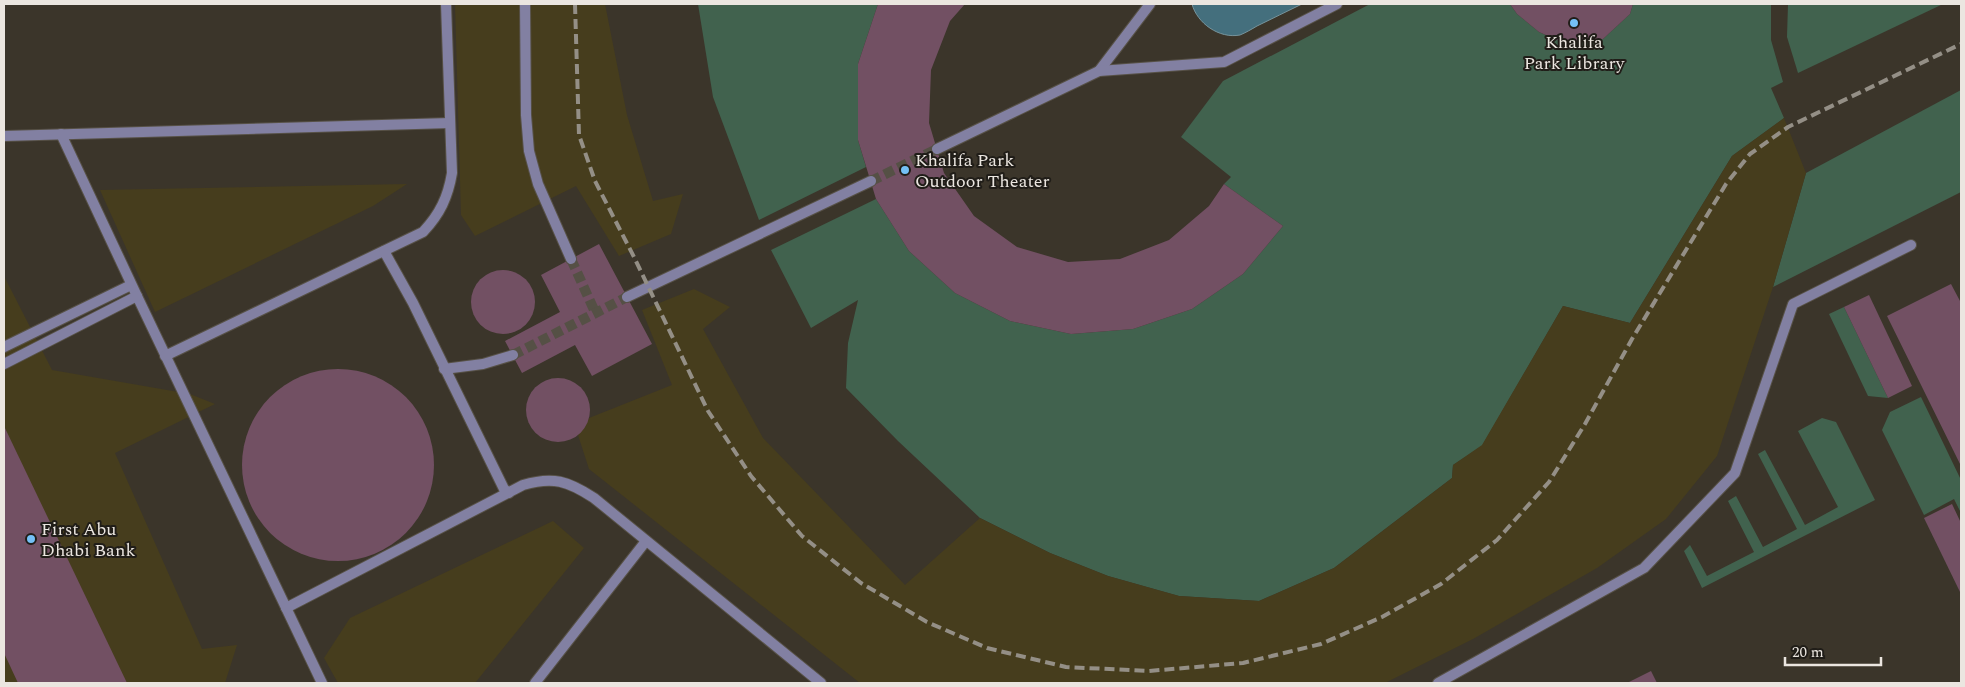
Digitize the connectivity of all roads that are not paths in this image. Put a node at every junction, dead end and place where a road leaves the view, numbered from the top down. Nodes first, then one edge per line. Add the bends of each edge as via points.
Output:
1 (446, 4) edge
2 (525, 4) edge
3 (1150, 4) edge
4 (1337, 4) edge
5 (1099, 71) junction
6 (450, 123) junction
7 (61, 134) junction
8 (4, 136) edge
9 (936, 149) tunnel mouth
10 (870, 181) tunnel mouth
11 (1911, 245) dead end
12 (384, 250) junction
13 (571, 259) tunnel mouth
14 (132, 285) junction
15 (136, 296) junction
16 (627, 297) tunnel mouth
17 (4, 347) edge
18 (513, 355) tunnel mouth
19 (165, 356) junction
20 (4, 364) edge
21 (444, 369) junction
22 (509, 493) junction
23 (646, 541) junction
24 (286, 608) junction
25 (322, 683) edge
26 (535, 683) edge
27 (821, 683) edge
28 (1438, 683) edge

1 - 6 street
2 - 13 street via 529,151 538,184
3 - 5 street
4 - 5 street via 1224,62
5 - 9 street
6 - 7 street
6 - 12 street via 452,173 444,205 423,232
7 - 8 street
7 - 14 street
10 - 16 street
11 - 28 street via 1793,304 1735,473 1644,568
12 - 19 street
12 - 21 street
14 - 15 street
14 - 17 street
15 - 19 street
15 - 20 street
18 - 21 street via 484,364
19 - 24 street
21 - 22 street via 504,489
22 - 23 street via 538,480 568,483 594,498
22 - 24 street
23 - 26 street
23 - 27 street
24 - 25 street

